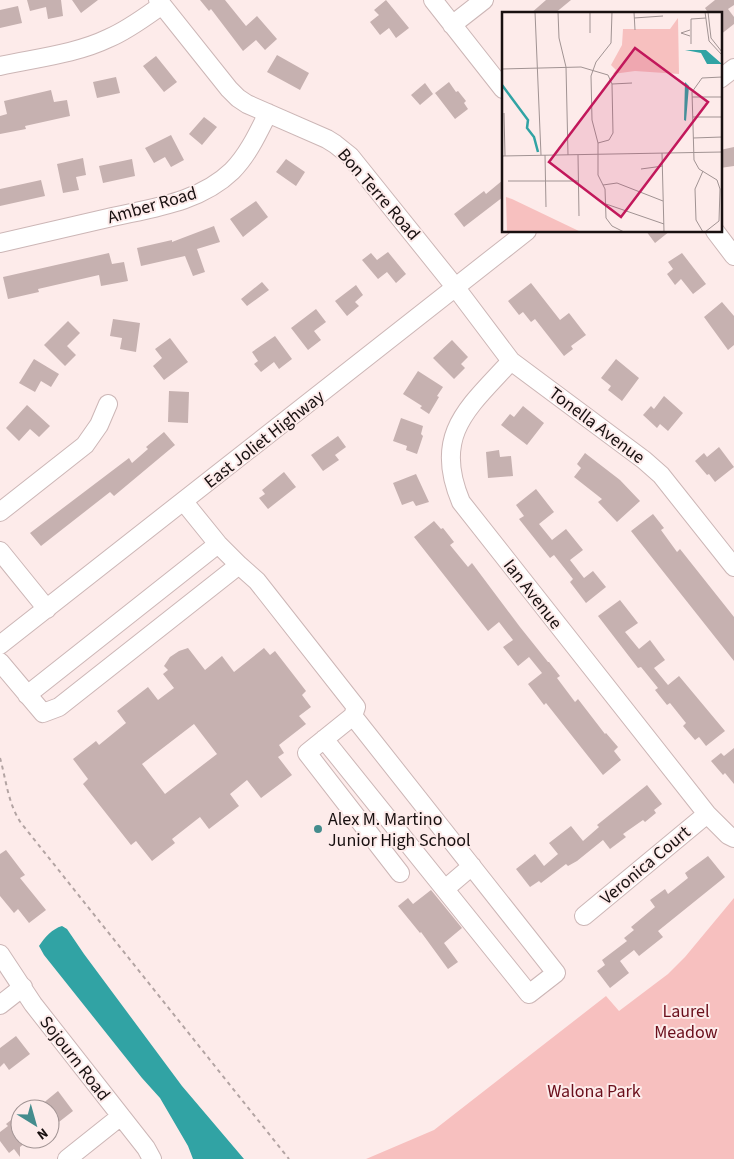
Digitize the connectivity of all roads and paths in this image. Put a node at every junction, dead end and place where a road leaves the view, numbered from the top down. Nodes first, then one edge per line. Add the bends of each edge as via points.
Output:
1 (433, 0) edge
2 (484, 0) edge
3 (160, 2) edge
4 (452, 25) junction
5 (0, 66) edge
6 (734, 68) edge
7 (722, 77) edge
8 (502, 88) edge
9 (268, 113) junction
10 (526, 232) edge
11 (716, 232) edge
12 (0, 243) edge
13 (734, 256) edge
14 (456, 288) junction
15 (511, 361) junction
16 (108, 404) dead end
17 (184, 502) junction
18 (0, 512) edge
19 (218, 544) junction
20 (0, 551) edge
21 (239, 565) junction
22 (734, 567) edge
23 (47, 609) junction
24 (0, 645) edge
25 (0, 662) edge
26 (27, 695) junction
27 (353, 716) junction
28 (324, 739) junction
29 (0, 758) edge
30 (707, 814) junction
31 (734, 838) edge
32 (472, 866) junction
33 (400, 873) dead end
34 (445, 889) junction
35 (584, 916) dead end
36 (0, 954) edge
37 (23, 987) junction
38 (0, 1005) edge
39 (121, 1116) junction
40 (67, 1159) edge
41 (152, 1159) edge
42 (289, 1159) edge

1 - 4 street
2 - 4 street
3 - 5 street via 135,24 101,42
3 - 9 street, Bon Terre Road via 228,89 247,104
4 - 8 street
6 - 7 street
9 - 12 street, Amber Road via 239,162 198,194 164,205
9 - 14 street, Bon Terre Road via 335,144 350,156
10 - 14 street, East Joliet Highway
11 - 13 street
14 - 15 street, Tonella Avenue
14 - 17 street, East Joliet Highway
15 - 22 street, Tonella Avenue via 661,475
15 - 30 street, Ian Avenue via 468,409 454,433 450,458 460,502
16 - 18 street via 99,426 85,445
17 - 19 street
17 - 23 street, East Joliet Highway
19 - 21 street
19 - 26 street
20 - 23 street
21 - 26 street via 59,707 43,713
21 - 27 street via 257,581 356,706
23 - 24 street, East Joliet Highway
25 - 26 street
27 - 28 street
27 - 32 street
28 - 33 street via 307,753
28 - 34 street
29 - 42 path via 11,803 21,823
30 - 31 street, Ian Avenue
30 - 35 street, Veronica Court
32 - 34 street
32 - 34 street via 556,973 529,994
36 - 37 street, Sojourn Road
37 - 38 street
37 - 39 street, Sojourn Road
39 - 40 street
39 - 41 street, Sojourn Road

